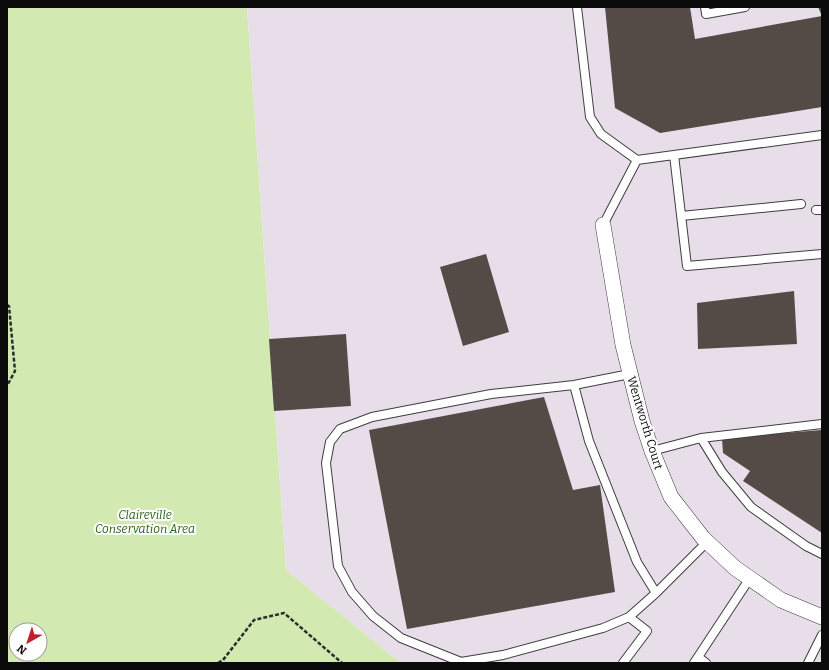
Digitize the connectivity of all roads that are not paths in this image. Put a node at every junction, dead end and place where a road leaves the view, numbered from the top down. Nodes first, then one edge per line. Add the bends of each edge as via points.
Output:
1 (577, 7) edge
2 (705, 7) edge
3 (745, 7) edge
4 (822, 135) edge
5 (674, 155) junction
6 (637, 160) junction
7 (801, 204) dead end
8 (681, 216) junction
9 (603, 225) joint
10 (822, 254) edge
11 (630, 374) junction
12 (574, 385) junction
13 (822, 424) edge
14 (701, 438) junction
15 (652, 452) junction
16 (707, 542) junction
17 (822, 554) edge
18 (750, 578) junction
19 (656, 593) junction
20 (629, 617) junction
21 (822, 617) edge
22 (822, 635) edge
23 (503, 655) junction
24 (696, 660) edge
25 (509, 663) edge
26 (623, 663) edge
27 (706, 663) edge
28 (808, 663) edge

1 - 6 lane via 590,117 601,134
2 - 3 lane via 706,14
4 - 5 lane
5 - 6 lane
5 - 8 lane
6 - 9 lane
7 - 8 lane
8 - 10 lane via 687,266
9 - 11 street, Wentworth Court
11 - 12 lane
11 - 15 street, Wentworth Court
12 - 19 lane via 589,441 637,562
12 - 23 lane via 491,394 372,417 340,429 330,442 326,463 338,566 352,592 373,616 401,638 461,662
13 - 14 lane
14 - 15 lane
14 - 17 lane via 722,472 751,506 806,546
15 - 16 street, Wentworth Court via 671,497
16 - 18 street, Wentworth Court via 734,568
16 - 19 lane
18 - 21 street, Wentworth Court via 781,600
18 - 24 lane
19 - 20 lane
20 - 23 lane via 603,628
20 - 26 lane via 647,631
22 - 28 lane
23 - 25 lane
24 - 27 lane

